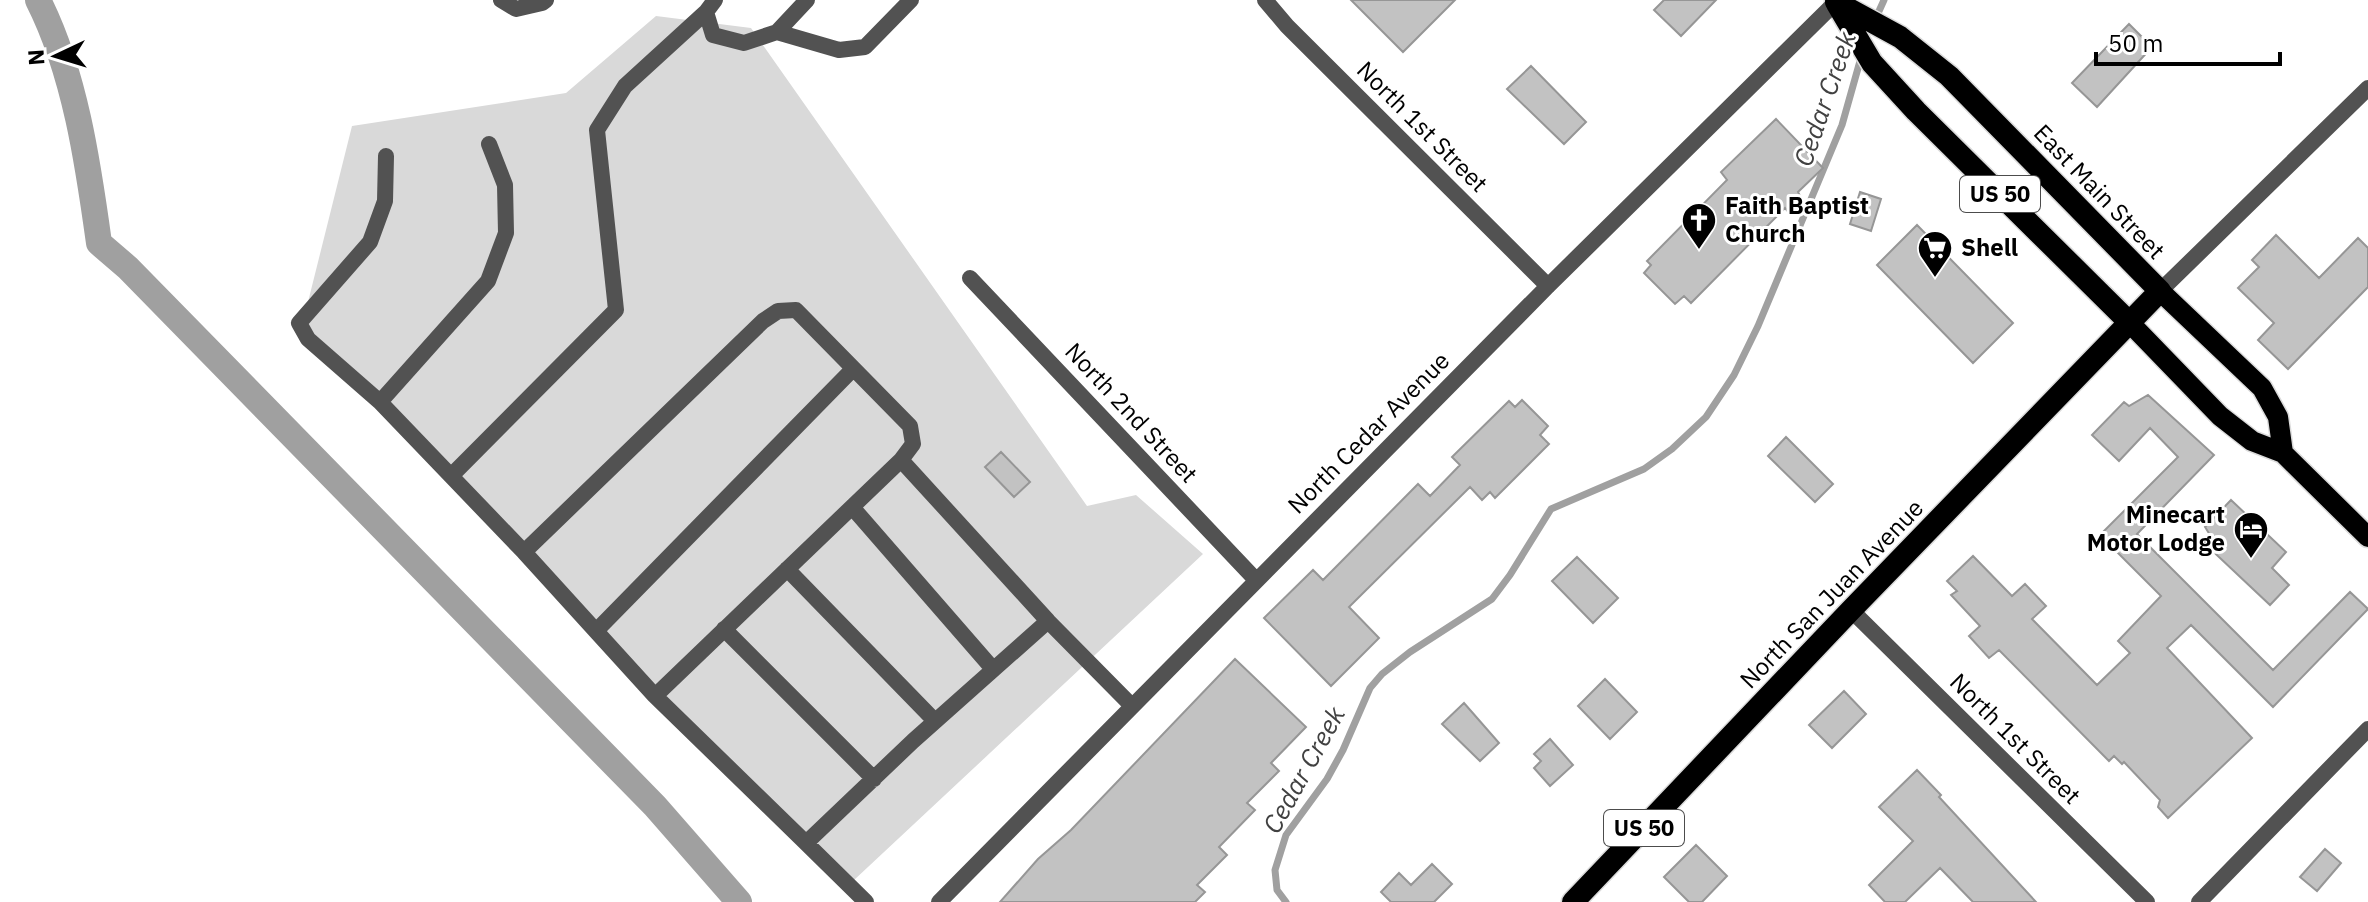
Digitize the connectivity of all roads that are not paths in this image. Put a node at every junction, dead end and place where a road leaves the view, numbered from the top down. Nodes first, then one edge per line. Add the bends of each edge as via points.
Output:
1 (501, 0) edge
2 (546, 0) edge
3 (807, 0) edge
4 (911, 0) edge
5 (1265, 0) edge
6 (1835, 1) edge
7 (711, 6) edge
8 (777, 32) junction
9 (2368, 88) edge
10 (489, 144) dead end
11 (386, 156) dead end
12 (970, 278) dead end
13 (1548, 286) junction
14 (2160, 291) junction
15 (2130, 323) junction
16 (852, 370) junction
17 (380, 402) junction
18 (2283, 453) junction
19 (901, 460) junction
20 (451, 476) junction
21 (852, 507) junction
22 (2368, 537) edge
23 (524, 552) junction
24 (787, 569) junction
25 (1256, 580) junction
26 (1851, 610) junction
27 (1048, 621) junction
28 (724, 629) junction
29 (596, 631) junction
30 (993, 669) junction
31 (655, 696) junction
32 (1132, 706) junction
33 (935, 721) junction
34 (2368, 729) edge
35 (874, 779) junction
36 (806, 843) junction
37 (866, 902) edge
38 (939, 902) edge
39 (1573, 902) edge
40 (2147, 902) edge
41 (2199, 902) edge

1 - 2 street via 516,9
3 - 8 street
4 - 8 street via 865,47 839,50
5 - 13 street, North 1st Street
6 - 13 street, North Cedar Avenue
6 - 14 highway, East Main Street / US 50 via 1900,37 1949,76
6 - 15 highway, US 50 via 1872,63
7 - 8 street via 713,35 744,43
7 - 20 street via 625,86 597,130 616,310
9 - 14 street
10 - 17 street via 505,185 506,233 488,281
11 - 17 street via 385,201 370,242 299,323 308,339
12 - 25 street, North 2nd Street
13 - 25 street, North Cedar Avenue
14 - 15 highway, US 50
14 - 18 main road, East Main Street via 2262,388 2278,417
15 - 18 main road via 2220,416 2252,441
15 - 26 highway, North San Juan Avenue / US 50
16 - 19 street via 910,426 913,444
16 - 23 street via 796,310 778,311
16 - 29 street
17 - 20 street
18 - 22 main road
19 - 21 street
19 - 27 street
20 - 23 street
21 - 24 street
21 - 30 street
23 - 29 street
24 - 28 street
24 - 33 street
25 - 32 street, North Cedar Avenue
26 - 39 highway, North San Juan Avenue / US 50
26 - 40 street, North 1st Street
27 - 30 street
27 - 32 street
28 - 31 street
28 - 35 street
29 - 31 street
30 - 33 street
31 - 36 street
32 - 38 street, North Cedar Avenue
33 - 35 street
34 - 41 street
35 - 36 street
36 - 37 street

